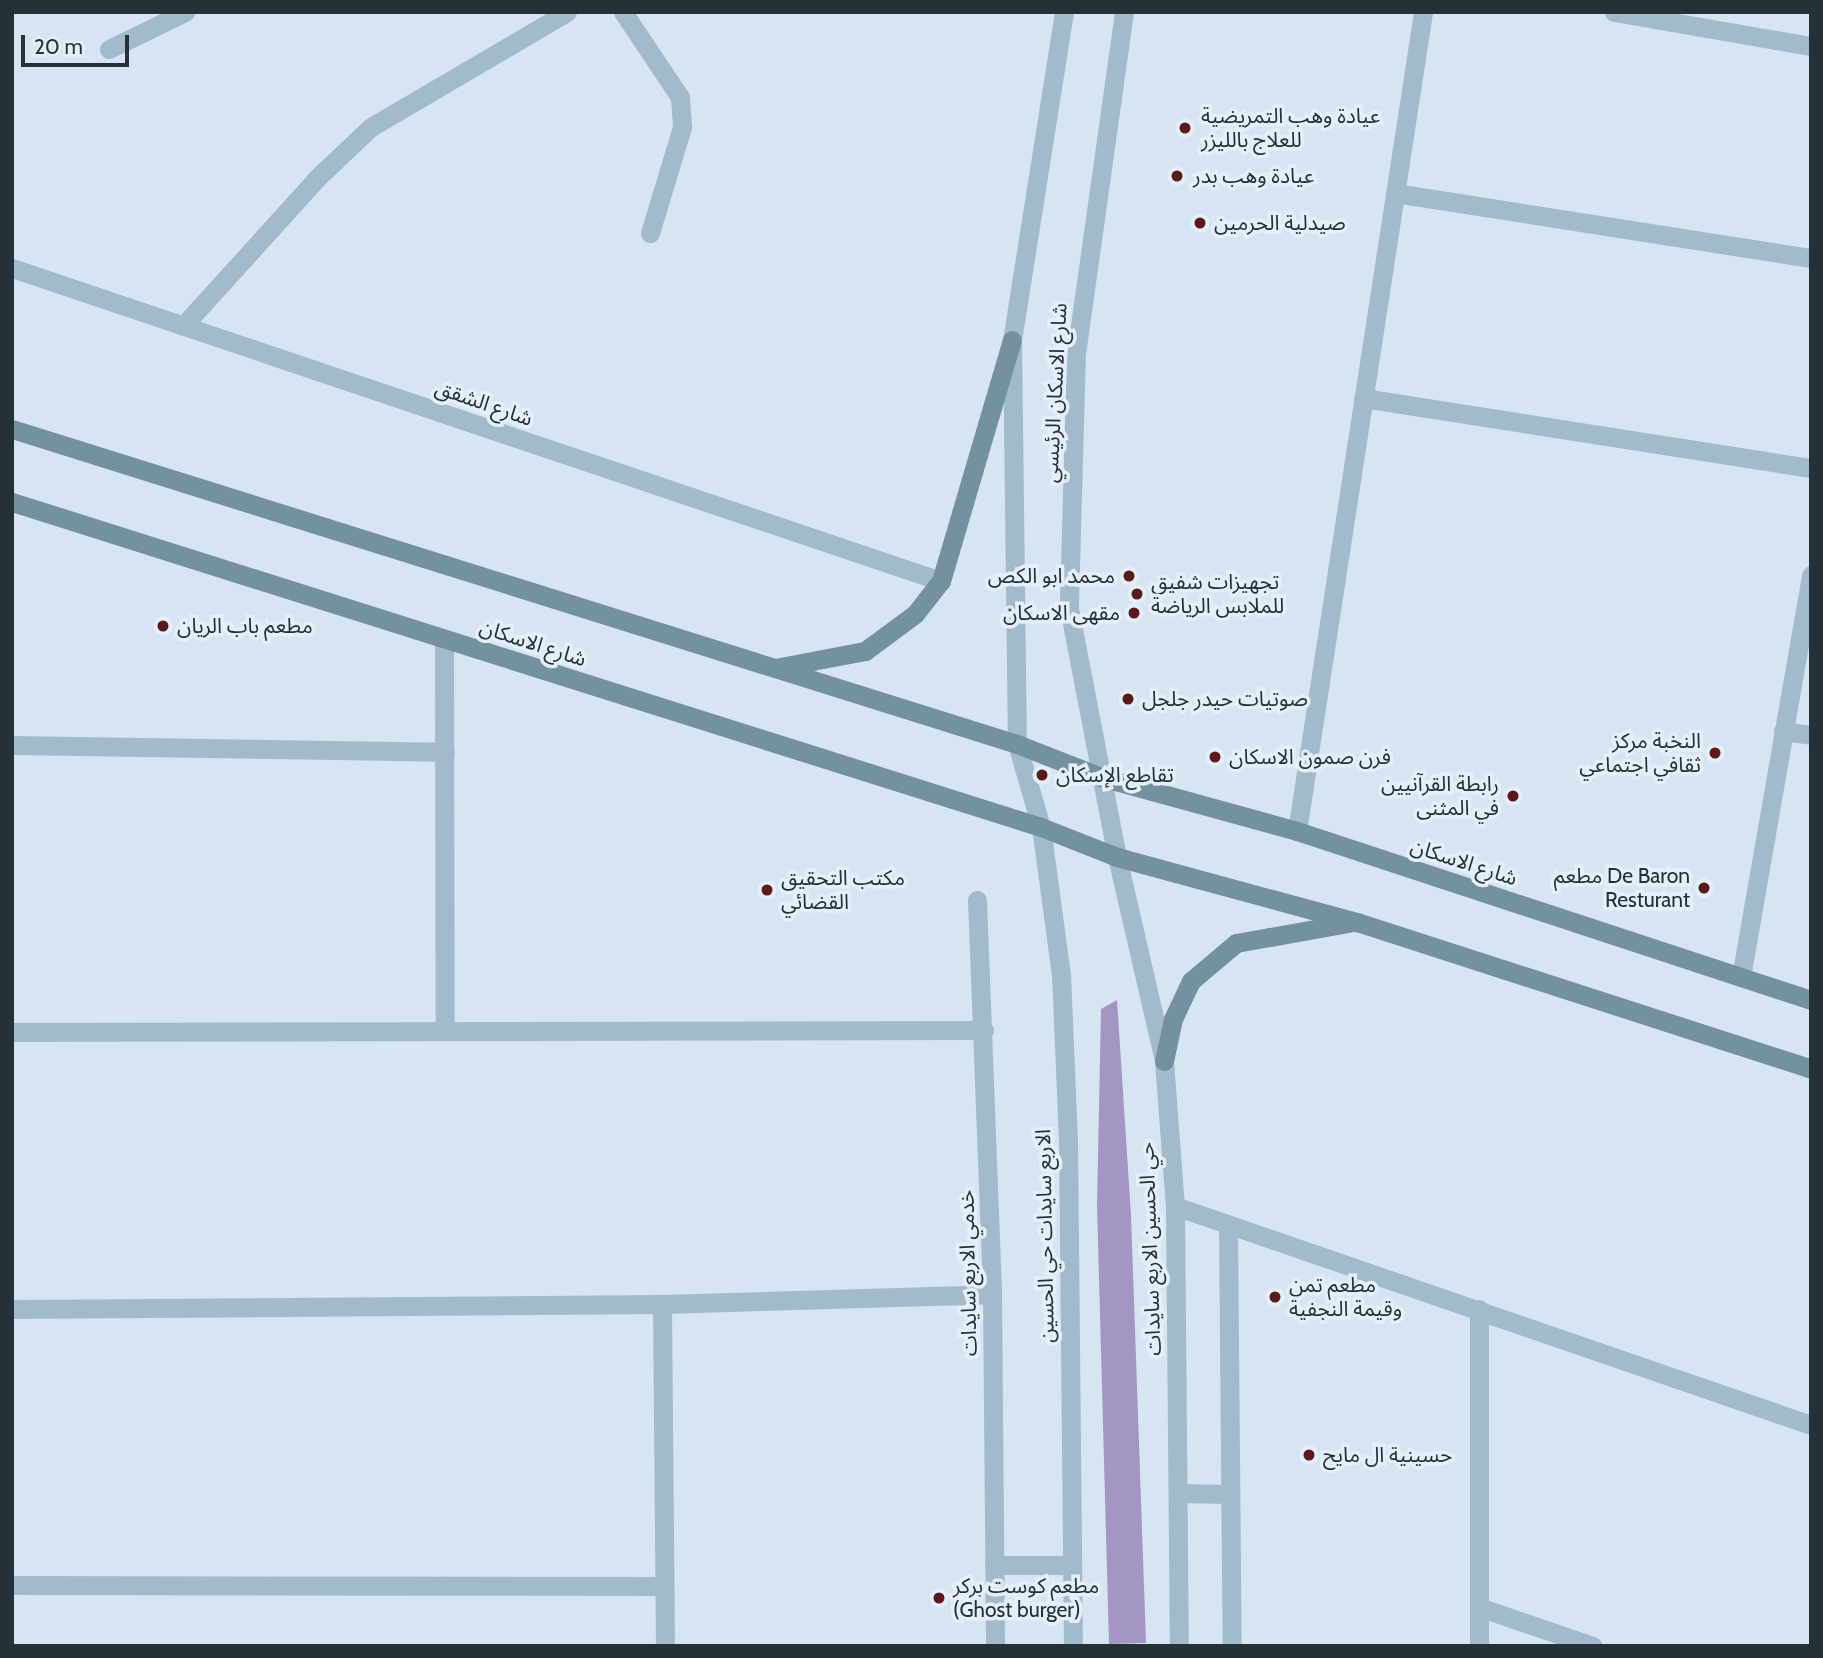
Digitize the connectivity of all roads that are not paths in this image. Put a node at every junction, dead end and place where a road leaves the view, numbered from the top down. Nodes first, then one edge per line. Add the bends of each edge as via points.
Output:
1 (185, 12) edge
2 (567, 12) edge
3 (623, 12) edge
4 (1064, 12) edge
5 (1124, 12) edge
6 (1423, 12) edge
7 (1614, 12) edge
8 (1811, 46) edge
9 (109, 49) dead end
10 (1395, 192) junction
11 (650, 233) dead end
12 (1811, 258) edge
13 (12, 268) edge
14 (183, 326) junction
15 (1012, 340) junction
16 (1363, 398) junction
17 (12, 429) edge
18 (1811, 468) edge
19 (12, 502) edge
20 (1811, 575) edge
21 (941, 581) junction
22 (444, 639) junction
23 (773, 668) junction
24 (1783, 731) junction
25 (1811, 735) edge
26 (1017, 744) junction
27 (12, 745) edge
28 (445, 752) junction
29 (1101, 777) junction
30 (1041, 827) junction
31 (1297, 831) junction
32 (1117, 857) junction
33 (977, 900) dead end
34 (1357, 922) junction
35 (1741, 977) junction
36 (1811, 1000) edge
37 (445, 1030) junction
38 (984, 1030) junction
39 (12, 1032) edge
40 (1164, 1061) junction
41 (1811, 1069) edge
42 (1175, 1206) junction
43 (1228, 1226) junction
44 (992, 1294) junction
45 (662, 1304) junction
46 (12, 1309) edge
47 (1479, 1309) junction
48 (1811, 1425) edge
49 (1178, 1493) junction
50 (1230, 1494) junction
51 (994, 1565) junction
52 (1071, 1565) junction
53 (12, 1585) edge
54 (664, 1586) junction
55 (1479, 1607) junction
56 (665, 1646) edge
57 (995, 1646) edge
58 (1073, 1646) edge
59 (1179, 1646) edge
60 (1233, 1646) edge
61 (1479, 1646) edge
62 (1593, 1646) edge

1 - 9 street
2 - 14 street via 371,127 317,178
3 - 11 street via 680,97 682,127
4 - 15 street, شارع الاسكان الرئيسي
5 - 29 street, شارع الاسكان الرئيسي via 1075,366 1069,608
6 - 10 street
7 - 8 street
10 - 12 street
10 - 16 street
13 - 14 street, شارع الشقق
14 - 21 street, شارع الشقق
15 - 21 main road
15 - 26 street, شارع الاسكان الرئيسي
16 - 18 street
16 - 31 street
17 - 23 main road
19 - 22 main road, شارع الاسكان
20 - 24 street
21 - 23 main road via 915,614 865,651
22 - 28 street
22 - 30 main road, شارع الاسكان
23 - 26 main road
24 - 25 street
24 - 35 street
26 - 29 main road, شارع الاسكان
26 - 30 street, الاربع سايدات حي الحسين
27 - 28 street
28 - 37 street
29 - 31 main road, شارع الاسكان
29 - 32 street, شارع الاسكان الرئيسي
30 - 32 main road, شارع الاسكان
30 - 52 street, الاربع سايدات حي الحسين via 1061,974 1068,1138
31 - 35 main road, شارع الاسكان
32 - 34 main road
32 - 40 street, حي الحسين الاربع سايدات
33 - 38 street, خدمي الاربع سايدات
34 - 40 main road via 1236,943 1191,981 1173,1019
34 - 41 main road
35 - 36 main road, شارع الاسكان
37 - 38 street
37 - 39 street
38 - 44 street, خدمي الاربع سايدات
40 - 42 street, حي الحسين الاربع سايدات
42 - 43 street
42 - 49 street, حي الحسين الاربع سايدات
43 - 47 street
43 - 50 street
44 - 45 street
44 - 51 street, خدمي الاربع سايدات
45 - 46 street
45 - 54 street
47 - 48 street
47 - 55 street
49 - 50 street
49 - 59 street, حي الحسين الاربع سايدات
50 - 60 street
51 - 52 street
51 - 57 street, خدمي الاربع سايدات
52 - 58 street, الاربع سايدات حي الحسين
53 - 54 street
54 - 56 street
55 - 61 street
55 - 62 street

